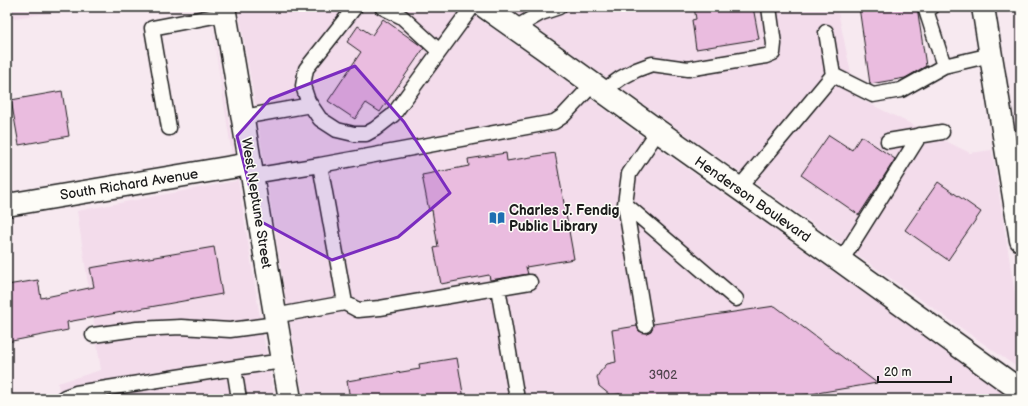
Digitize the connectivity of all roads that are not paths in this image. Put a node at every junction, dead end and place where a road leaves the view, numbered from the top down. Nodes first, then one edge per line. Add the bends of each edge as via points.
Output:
1 (355, 7) edge
2 (382, 7) edge
3 (472, 7) edge
4 (485, 7) edge
5 (559, 7) edge
6 (769, 7) edge
7 (932, 7) edge
8 (983, 7) edge
9 (225, 10) edge
10 (540, 10) edge
11 (515, 28) junction
12 (826, 32) dead end
13 (439, 51) junction
14 (991, 55) junction
15 (944, 66) junction
16 (833, 75) junction
17 (598, 88) junction
18 (311, 105) junction
19 (243, 117) junction
20 (169, 128) dead end
21 (658, 132) junction
22 (942, 132) dead end
23 (920, 135) junction
24 (888, 141) dead end
25 (320, 165) junction
26 (251, 170) junction
27 (739, 188) junction
28 (7, 204) edge
29 (625, 204) junction
30 (1020, 232) edge
31 (841, 261) junction
32 (530, 282) dead end
33 (498, 288) junction
34 (736, 299) dead end
35 (345, 303) junction
36 (275, 320) junction
37 (645, 325) dead end
38 (93, 335) dead end
39 (283, 361) junction
40 (234, 368) junction
41 (1021, 391) edge
42 (64, 398) edge
43 (240, 399) edge
44 (290, 399) edge
45 (517, 399) edge

1 - 18 lane via 306,69 303,86
2 - 13 lane via 402,17
3 - 13 lane
4 - 11 street, Henderson Boulevard
5 - 10 lane
6 - 17 lane via 773,53 688,69 652,64
7 - 15 lane via 926,10
8 - 14 street
9 - 19 street, West Neptune Street
9 - 20 lane via 152,28
10 - 11 lane
11 - 17 street, Henderson Boulevard
12 - 16 lane
13 - 18 lane via 393,115 366,134 337,130 320,119
14 - 15 lane
14 - 30 street
15 - 16 lane via 901,90 873,95
16 - 27 lane
17 - 21 street, Henderson Boulevard
17 - 25 lane via 554,122
18 - 19 lane
19 - 26 street, West Neptune Street
21 - 27 street, Henderson Boulevard
21 - 29 lane via 629,174
22 - 23 lane
23 - 24 lane
23 - 31 lane
25 - 26 lane
25 - 35 lane
26 - 28 street, South Richard Avenue
26 - 36 street, West Neptune Street
27 - 31 street, Henderson Boulevard
29 - 34 lane
29 - 37 lane
31 - 41 street, Henderson Boulevard
32 - 33 lane
33 - 35 lane via 380,308 358,310
33 - 45 lane
35 - 36 lane
36 - 38 lane via 230,330 181,326
36 - 39 street, West Neptune Street
39 - 40 lane
39 - 44 street, West Neptune Street
40 - 42 lane via 76,393
40 - 43 lane

